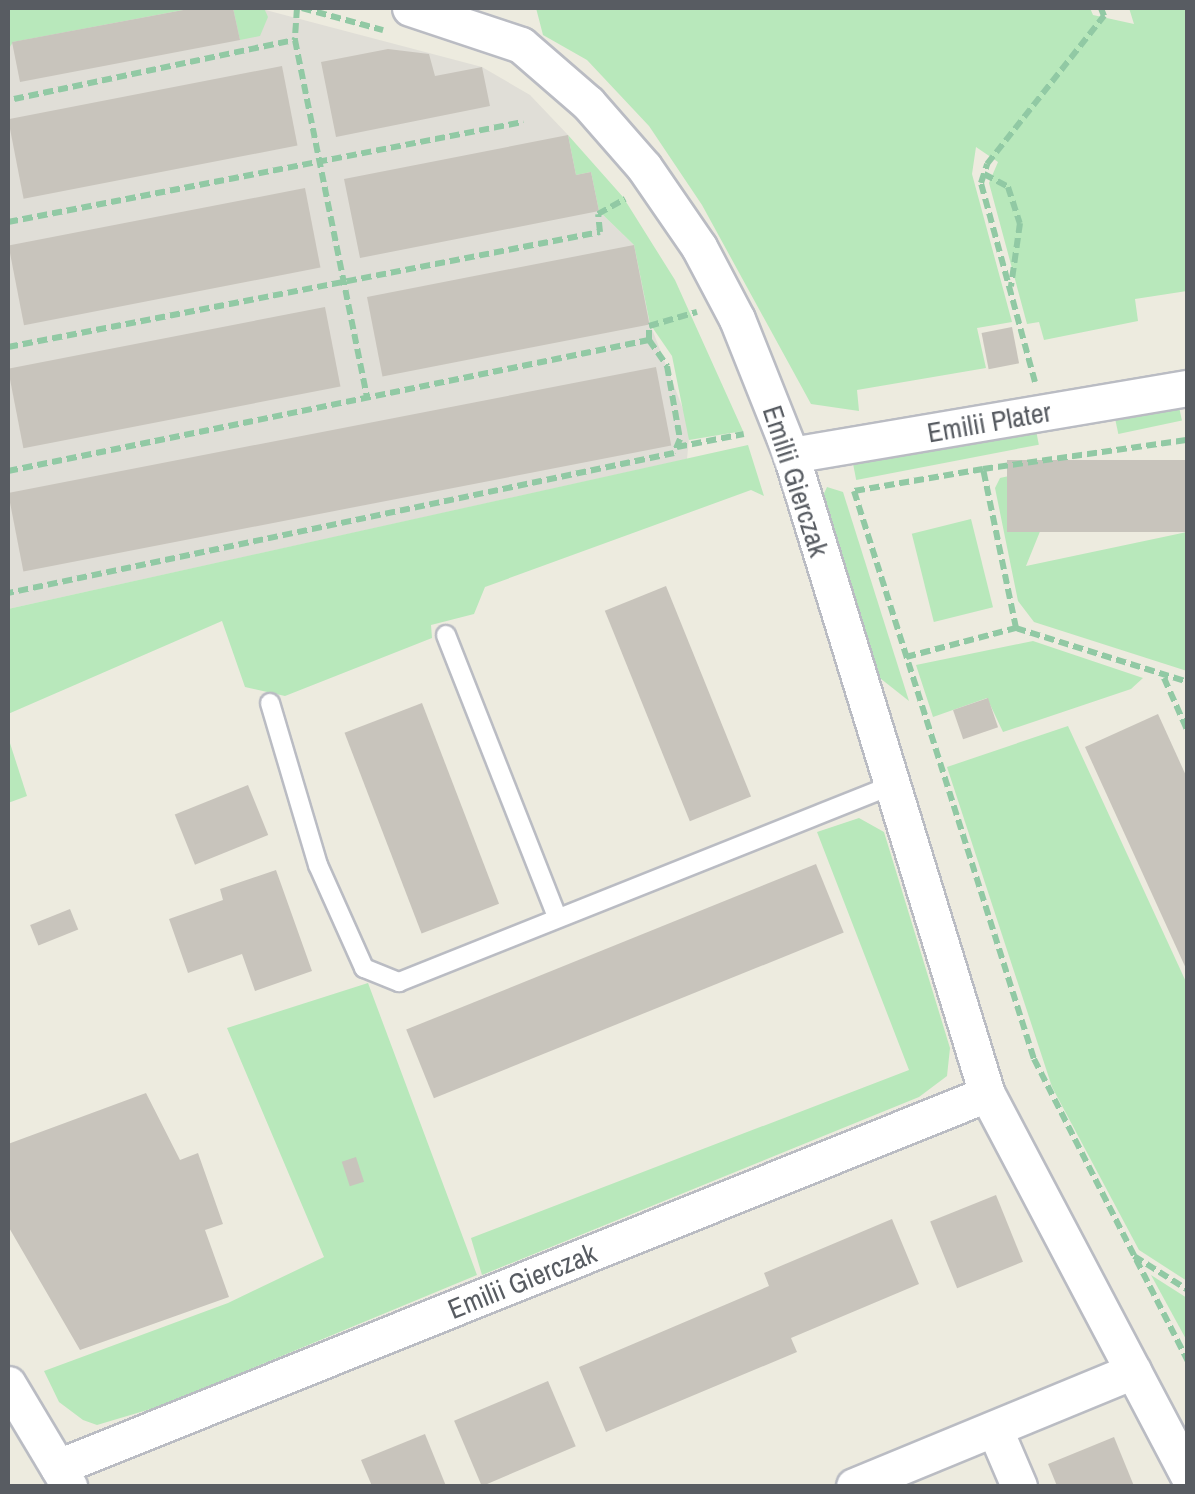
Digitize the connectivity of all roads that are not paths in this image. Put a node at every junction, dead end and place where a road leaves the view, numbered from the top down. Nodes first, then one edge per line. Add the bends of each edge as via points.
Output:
1 (403, 20) edge
2 (1188, 388) edge
3 (791, 455) junction
4 (446, 634) dead end
5 (270, 703) dead end
6 (890, 786) junction
7 (556, 918) junction
8 (987, 1094) junction
9 (1133, 1371) junction
10 (8, 1384) edge
11 (995, 1430) junction
12 (1188, 1476) edge
13 (63, 1477) edge
14 (854, 1486) edge
15 (1019, 1486) edge

1 - 3 street, Emilii Gierczak via 521,45 588,103 644,167 699,247 737,319
2 - 3 street, Emilii Plater
3 - 6 street, Emilii Gierczak
4 - 7 lane
5 - 7 lane via 318,865 364,968 398,982
6 - 7 lane
6 - 8 street, Emilii Gierczak
8 - 9 street, Emilii Gierczak
8 - 13 street, Emilii Gierczak
9 - 11 street
9 - 12 street, Emilii Gierczak
10 - 13 street
11 - 14 street
11 - 15 street

